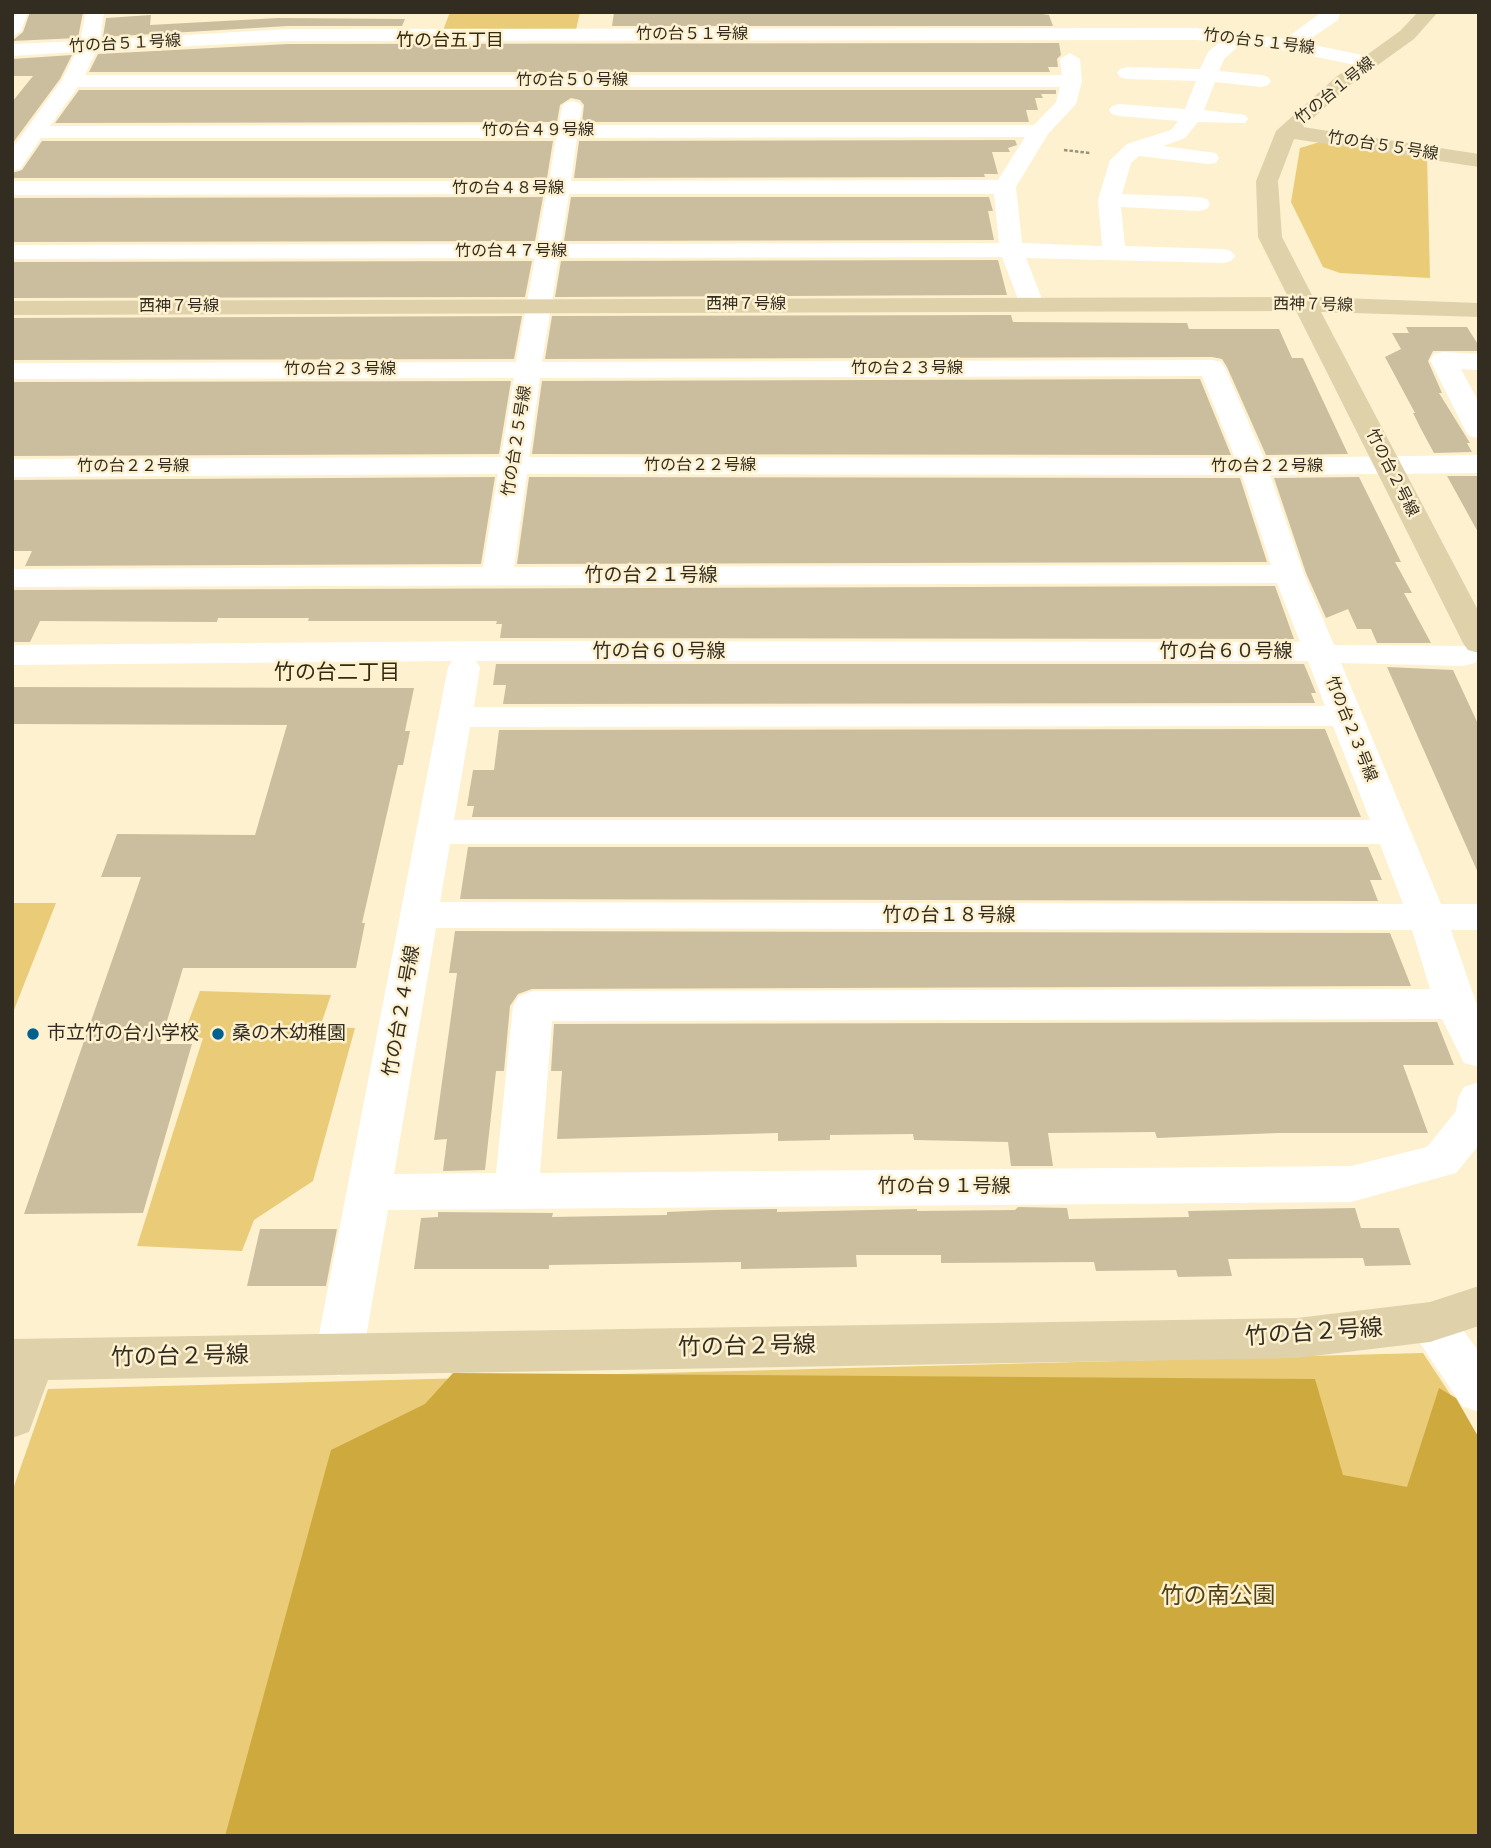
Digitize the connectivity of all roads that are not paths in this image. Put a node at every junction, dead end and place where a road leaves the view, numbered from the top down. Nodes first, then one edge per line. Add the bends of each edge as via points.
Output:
1 (19, 12) edge
2 (589, 12) edge
3 (1060, 12) edge
4 (1331, 12) edge
5 (1429, 12) edge
6 (95, 13) edge
7 (117, 13) edge
8 (12, 31) edge
9 (584, 35) junction
10 (1067, 35) junction
11 (1237, 38) junction
12 (1288, 45) junction
13 (89, 46) junction
14 (12, 50) edge
15 (1370, 62) junction
16 (1127, 73) dead end
17 (1205, 75) junction
18 (72, 81) junction
19 (576, 81) junction
20 (1072, 82) junction
21 (1261, 82) dead end
22 (1119, 110) dead end
23 (1192, 116) junction
24 (1238, 119) dead end
25 (568, 131) junction
26 (1286, 131) junction
27 (35, 132) junction
28 (1035, 139) junction
29 (1131, 152) junction
30 (1208, 158) dead end
31 (1479, 161) edge
32 (12, 164) edge
33 (1004, 187) junction
34 (12, 188) edge
35 (559, 189) junction
36 (1109, 200) junction
37 (1199, 204) dead end
38 (1011, 250) junction
39 (12, 252) edge
40 (550, 252) junction
41 (1114, 253) junction
42 (1223, 256) dead end
43 (1032, 304) junction
44 (1305, 304) junction
45 (541, 306) junction
46 (12, 308) edge
47 (1479, 310) edge
48 (1479, 362) edge
49 (528, 370) junction
50 (12, 371) edge
51 (1479, 430) edge
52 (1479, 464) edge
53 (513, 465) junction
54 (1387, 466) junction
55 (1253, 467) junction
56 (12, 468) edge
57 (1289, 574) junction
58 (497, 576) junction
59 (12, 578) edge
60 (1473, 638) edge
61 (1306, 652) dead end
62 (1340, 653) dead end
63 (12, 655) edge
64 (464, 667) dead end
65 (1346, 716) junction
66 (455, 717) junction
67 (434, 832) junction
68 (1392, 832) junction
69 (419, 915) junction
70 (1427, 916) junction
71 (1479, 917) edge
72 (1455, 1004) junction
73 (1479, 1052) edge
74 (1479, 1098) edge
75 (516, 1190) junction
76 (368, 1192) junction
77 (1479, 1306) edge
78 (1430, 1322) junction
79 (339, 1355) junction
80 (21, 1360) edge
81 (1479, 1391) edge
82 (12, 1416) edge

1 - 8 street
2 - 9 street, 竹の台２５号線
3 - 10 street
4 - 12 street
5 - 15 street, 竹の台１号線
6 - 7 street
6 - 13 street
9 - 10 street, 竹の台５１号線
9 - 13 street, 竹の台５１号線 via 288,35
9 - 19 street, 竹の台２５号線
10 - 11 street, 竹の台５１号線
10 - 20 street
11 - 12 street, 竹の台５１号線
11 - 17 street via 1214,56
12 - 15 street, 竹の台５１号線
13 - 14 street, 竹の台５１号線
13 - 18 street
15 - 26 street, 竹の台１号線
16 - 17 street
17 - 21 street
17 - 23 street
18 - 19 street, 竹の台５０号線
18 - 27 street
19 - 20 street, 竹の台５０号線
19 - 25 street, 竹の台２５号線
20 - 28 street via 1066,104
22 - 23 street
23 - 24 street
23 - 29 street via 1178,134
25 - 27 street, 竹の台４９号線
25 - 28 street, 竹の台４９号線
25 - 35 street, 竹の台２５号線
26 - 31 street, 竹の台５５号線
26 - 44 street, 竹の台１号線 via 1267,181 1270,237
27 - 32 street
28 - 33 street
29 - 30 street
29 - 36 street via 1121,160
33 - 35 street, 竹の台４８号線
33 - 38 street
34 - 35 street, 竹の台４８号線
35 - 40 street, 竹の台２５号線
36 - 37 street
36 - 41 street
38 - 40 street, 竹の台４７号線
38 - 41 street, 竹の台４７号線
38 - 43 street
39 - 40 street, 竹の台４７号線
40 - 45 street, 竹の台２５号線
41 - 42 street, 竹の台４７号線
43 - 44 street, 西神７号線
43 - 45 street, 西神７号線
44 - 47 street, 西神７号線
44 - 54 street, 竹の台２号線
45 - 46 street, 西神７号線
45 - 49 street, 竹の台２５号線
48 - 51 street via 1443,360
49 - 50 street, 竹の台２３号線
49 - 53 street, 竹の台２５号線
49 - 55 street, 竹の台２３号線 via 1213,368
52 - 54 street, 竹の台２２号線
53 - 55 street, 竹の台２２号線
53 - 56 street, 竹の台２２号線
53 - 58 street, 竹の台２５号線
54 - 55 street, 竹の台２２号線
54 - 60 street, 竹の台２号線
55 - 57 street, 竹の台２３号線
57 - 58 street, 竹の台２１号線
57 - 65 street, 竹の台２３号線
58 - 59 street, 竹の台２１号線
60 - 62 street
61 - 63 street, 竹の台６０号線
64 - 66 street, 竹の台２４号線
65 - 66 street
65 - 68 street, 竹の台２３号線
66 - 67 street, 竹の台２４号線
67 - 68 street
67 - 69 street, 竹の台２４号線
68 - 70 street, 竹の台２３号線
69 - 70 street, 竹の台１８号線
69 - 76 street, 竹の台２４号線
70 - 71 street, 竹の台１８号線
70 - 72 street
72 - 73 street
72 - 75 street via 533,1006
74 - 75 street, 竹の台９１号線 via 1476,1115 1440,1161 1351,1184
75 - 76 street, 竹の台９１号線
76 - 79 street, 竹の台２４号線
77 - 78 street, 竹の台２号線
78 - 79 street, 竹の台２号線 via 1297,1338
78 - 81 street
79 - 80 street, 竹の台２号線
80 - 82 street

